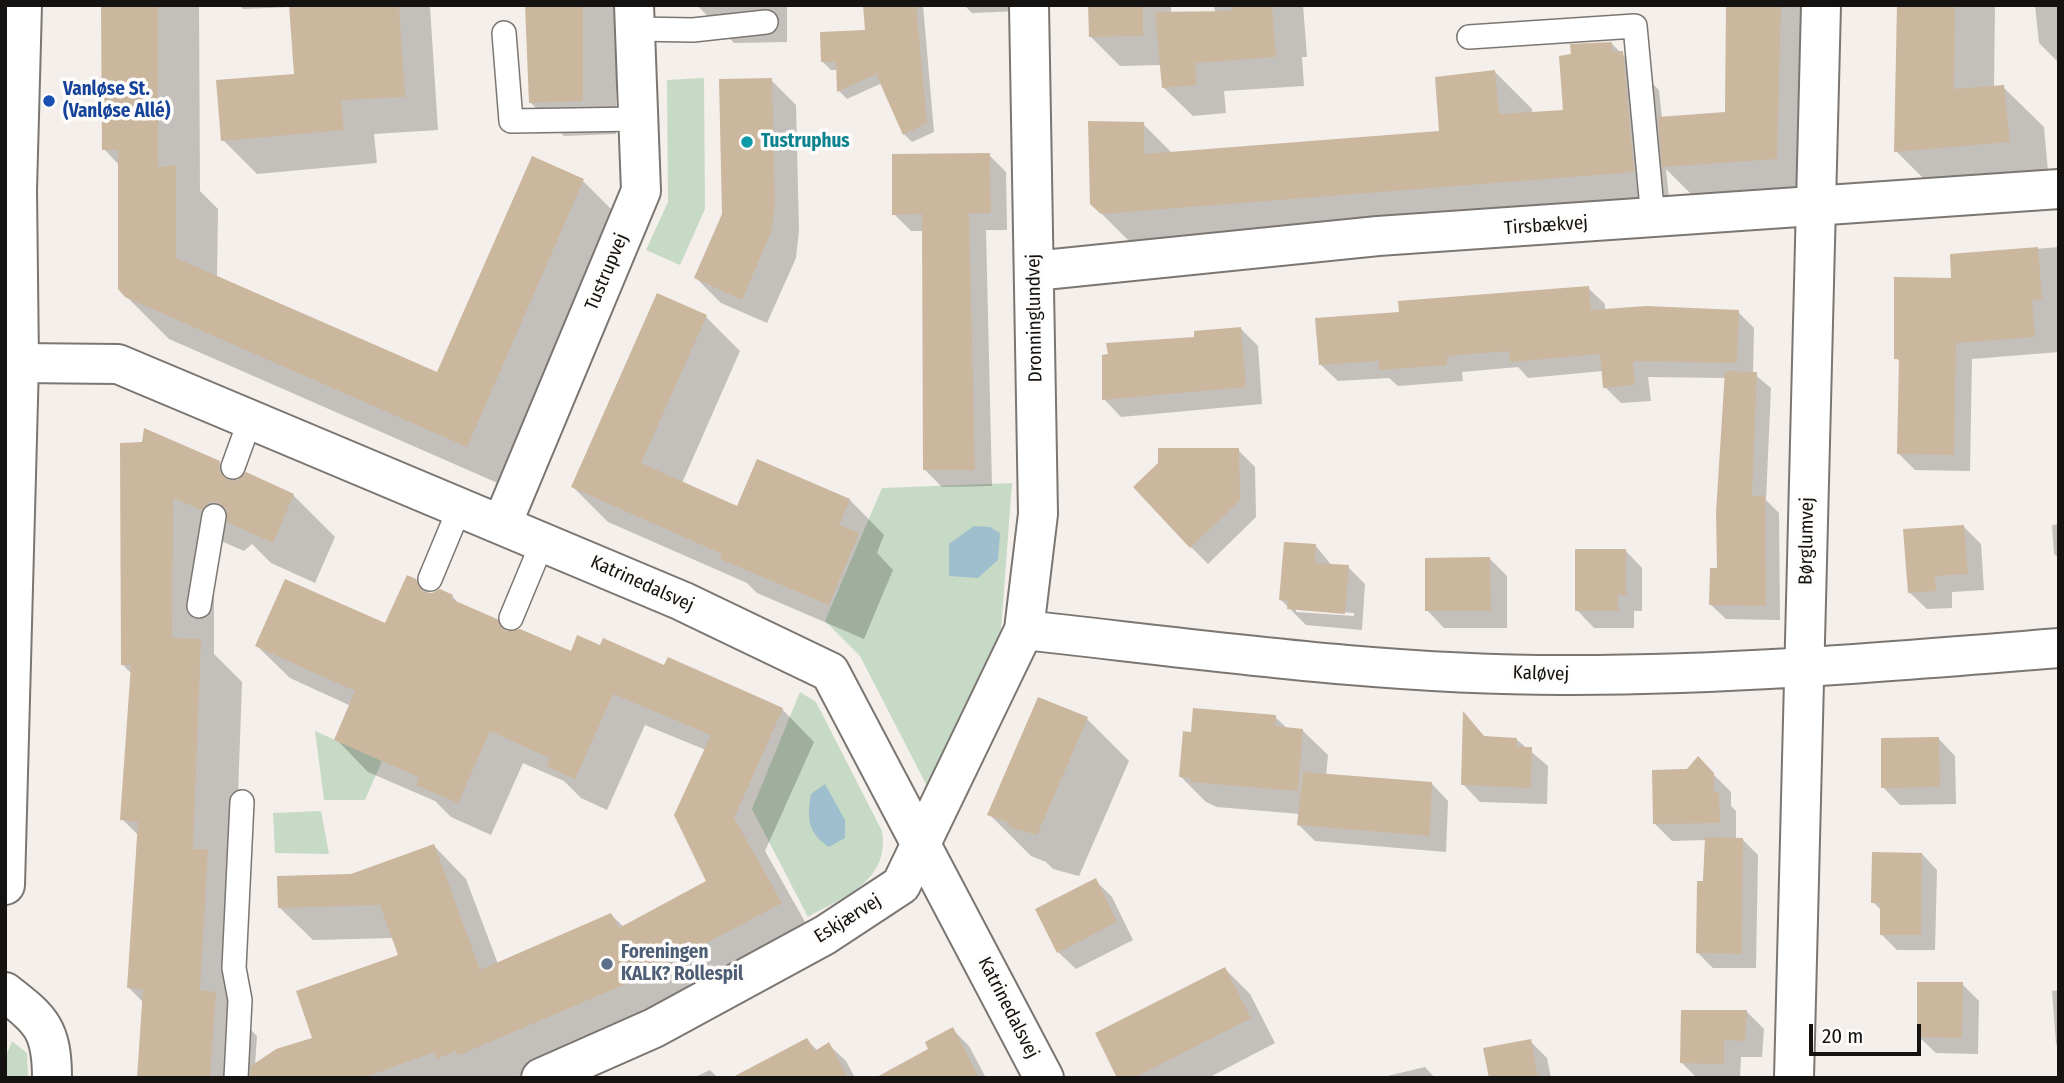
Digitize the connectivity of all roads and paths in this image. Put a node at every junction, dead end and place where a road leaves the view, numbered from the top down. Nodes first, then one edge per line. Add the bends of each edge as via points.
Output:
1 (22, 5) edge
2 (1029, 5) edge
3 (1821, 5) edge
4 (634, 17) edge
5 (766, 22) dead end
6 (504, 33) dead end
7 (1469, 37) dead end
8 (639, 119) junction
9 (2059, 190) edge
10 (1815, 208) junction
11 (1653, 219) junction
12 (1034, 271) junction
13 (19, 363) junction
14 (250, 420) junction
15 (233, 467) dead end
16 (460, 507) junction
17 (214, 516) dead end
18 (502, 524) junction
19 (543, 541) junction
20 (430, 579) dead end
21 (199, 606) dead end
22 (511, 618) dead end
23 (1024, 630) junction
24 (2059, 648) edge
25 (1804, 668) junction
26 (242, 802) dead end
27 (922, 841) junction
28 (5, 885) edge
29 (5, 992) edge
30 (52, 1078) edge
31 (236, 1078) edge
32 (541, 1078) edge
33 (1044, 1078) edge
34 (1794, 1078) edge

1 - 13 street
2 - 12 street, Dronninglundvej
3 - 10 street, Børglumvej
4 - 5 lane via 693,30
4 - 8 street, Tustrupvej
6 - 8 lane via 511,121
7 - 11 lane via 1635,26
8 - 18 street, Tustrupvej via 642,191
9 - 10 street, Tirsbækvej
10 - 11 street, Tirsbækvej
10 - 25 street, Børglumvej
11 - 12 street, Tirsbækvej via 1378,236
12 - 23 street, Dronninglundvej via 1038,514
13 - 14 street, Katrinedalsvej via 118,364
13 - 28 street
14 - 15 lane
14 - 16 street, Katrinedalsvej
16 - 18 street, Katrinedalsvej
16 - 20 lane
17 - 21 lane
18 - 19 street, Katrinedalsvej
19 - 22 lane
19 - 27 street, Katrinedalsvej via 830,672
23 - 25 street, Kaløvej via 1346,666 1571,675
23 - 27 street, Eskjærvej
24 - 25 street, Kaløvej
25 - 34 street, Børglumvej
26 - 31 lane via 234,968 240,1000
27 - 32 street, Eskjærvej via 901,885 824,935 654,1028
27 - 33 street, Katrinedalsvej
29 - 30 street via 40,1019 52,1058

